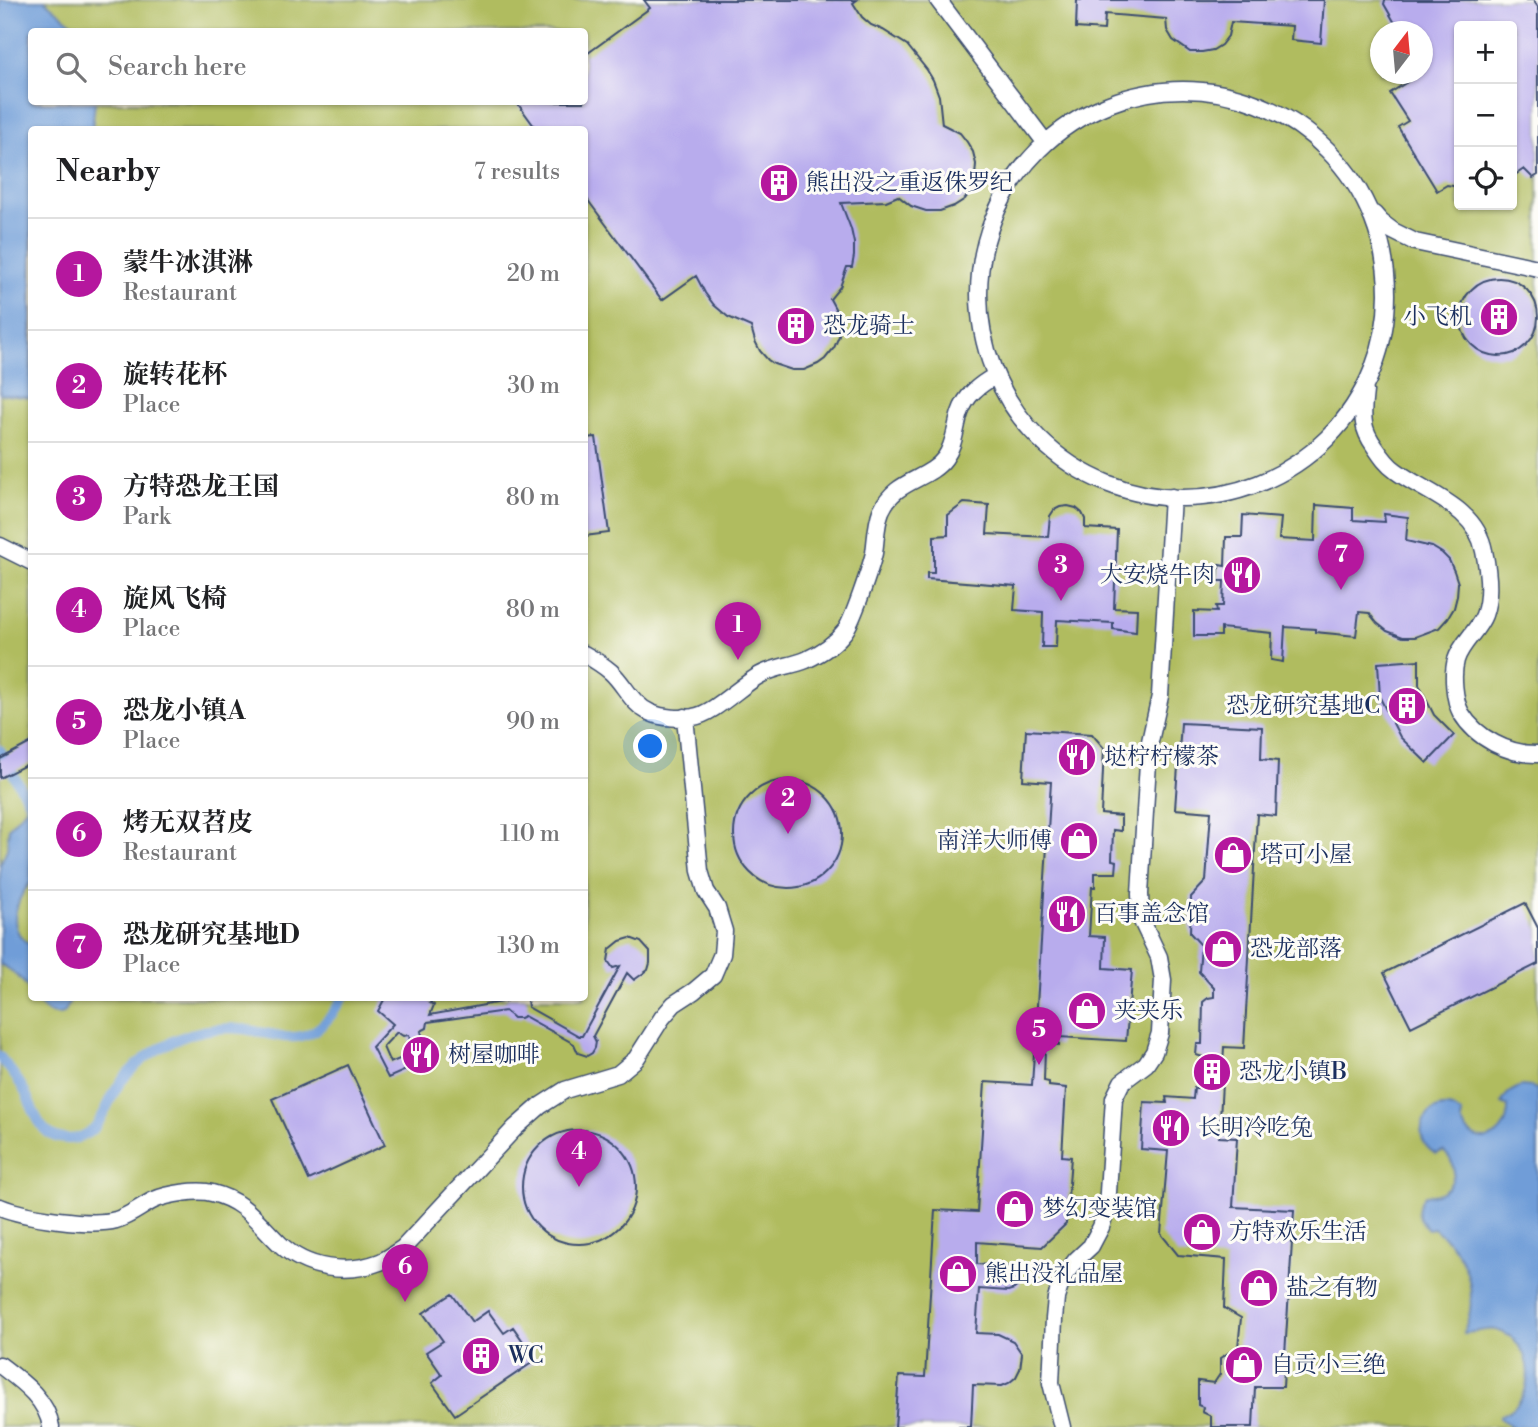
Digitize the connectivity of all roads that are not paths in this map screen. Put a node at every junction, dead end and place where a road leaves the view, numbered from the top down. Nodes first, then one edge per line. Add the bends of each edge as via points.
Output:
1 (938, 0) edge
2 (1045, 142) junction
3 (1366, 203) junction
4 (1538, 268) edge
5 (995, 376) junction
6 (1366, 383) junction
7 (1172, 497) junction
8 (0, 547) edge
9 (28, 560) edge
10 (588, 657) edge
11 (685, 717) junction
12 (1538, 754) edge
13 (0, 1208) edge
14 (0, 1366) edge
15 (51, 1427) edge
16 (1062, 1427) edge

1 - 2 lane
2 - 3 lane via 1076,118 1139,94 1173,90 1240,97 1300,127 1349,174
2 - 5 lane via 1005,190 982,253 979,319
3 - 4 lane via 1381,222 1415,242
3 - 6 lane via 1379,234 1388,301 1383,335
5 - 7 lane via 1016,413 1065,460 1093,478 1125,490
5 - 11 lane via 968,396 944,459 892,493 881,512 874,555 846,631 806,660 761,674 713,708
6 - 7 lane via 1340,425 1289,469 1226,494
6 - 12 lane via 1364,424 1381,457 1459,509 1482,543 1487,597 1484,614 1456,659 1454,679 1460,711 1488,740
7 - 16 lane via 1160,696 1149,746 1140,894 1141,919 1159,957 1163,980 1160,1033 1154,1052 1122,1082 1114,1098 1107,1208 1091,1246 1063,1277 1056,1298 1051,1383
8 - 9 lane
10 - 11 lane via 612,673 632,700 652,713
11 - 13 lane via 700,872 724,931 722,954 713,975 674,1004 636,1059 618,1074 565,1090 540,1106 402,1248 382,1262 360,1267 318,1266 282,1246 252,1213 210,1192 183,1192 96,1223 28,1216
14 - 15 lane via 40,1401

